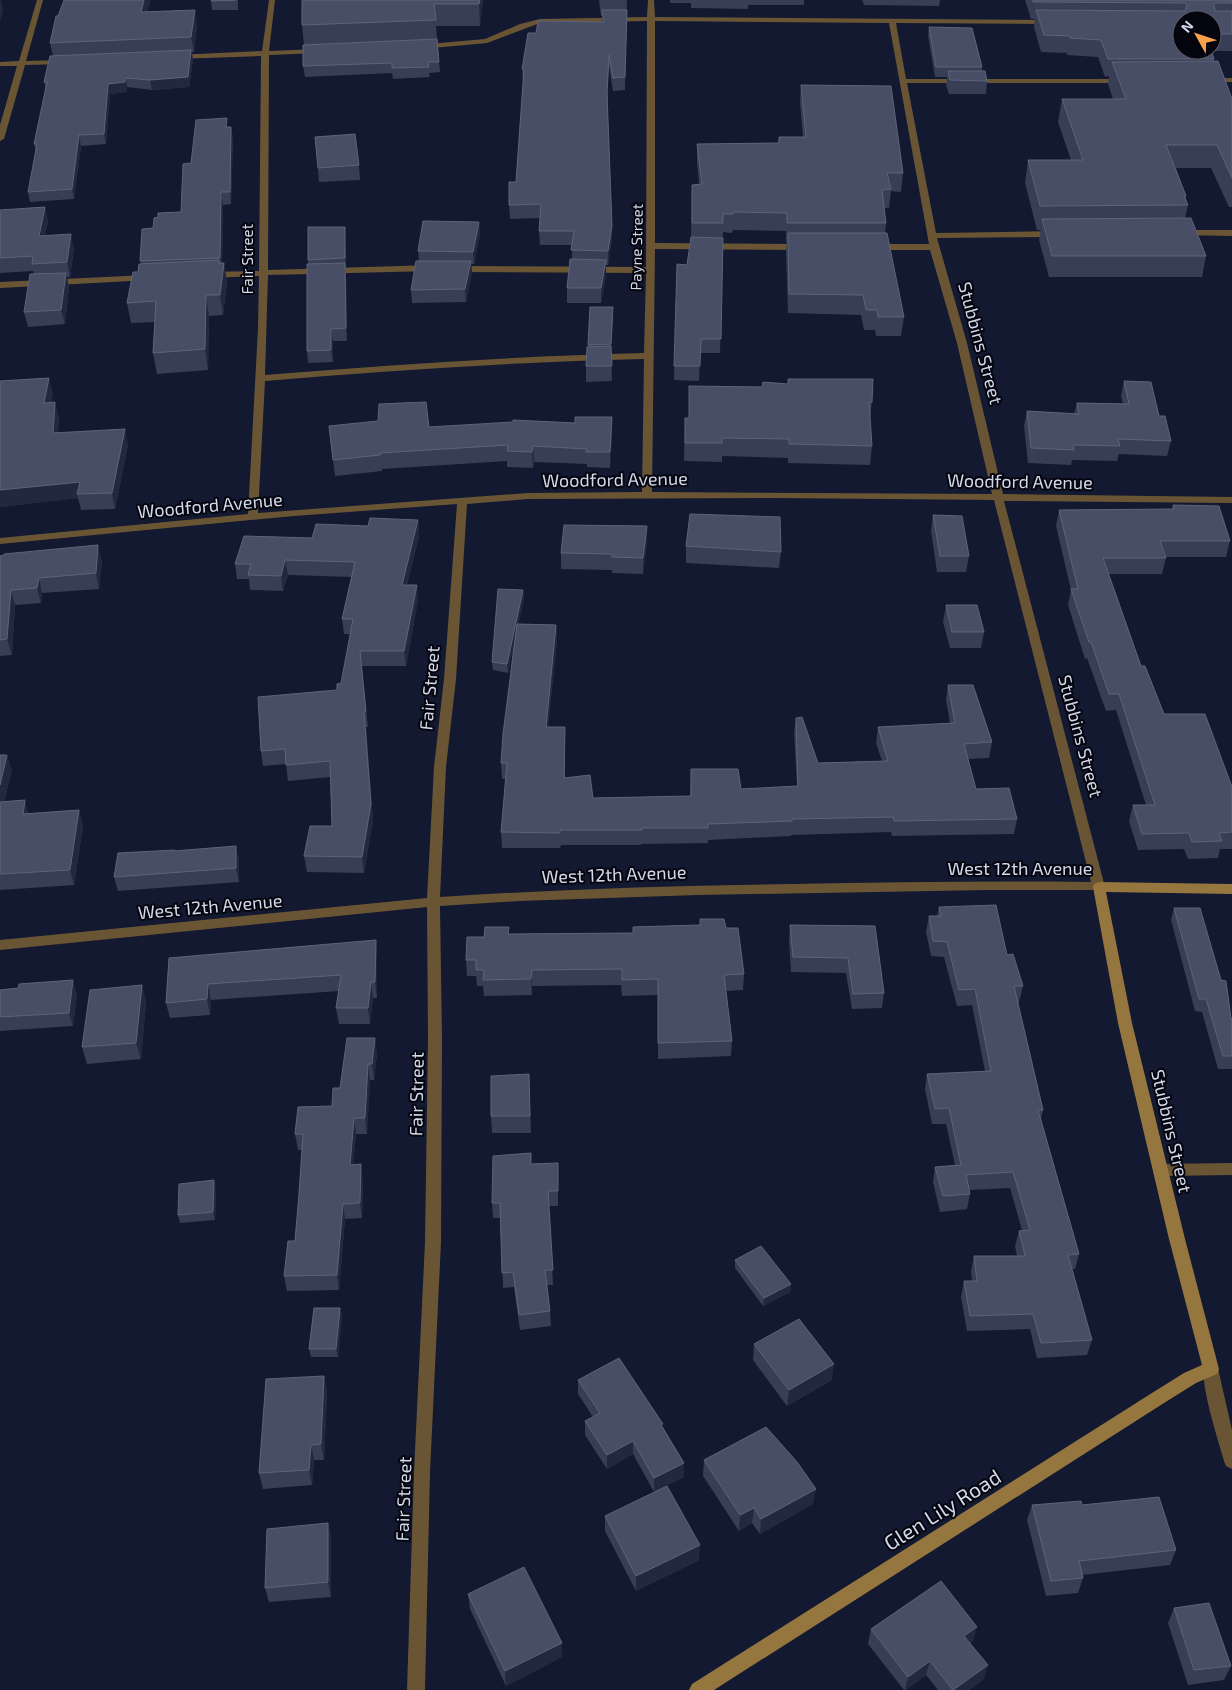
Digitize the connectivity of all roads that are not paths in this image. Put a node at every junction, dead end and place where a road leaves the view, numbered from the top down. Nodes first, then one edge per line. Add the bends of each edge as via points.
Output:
1 (40, 0) edge
2 (272, 0) edge
3 (651, 0) edge
4 (651, 20) junction
5 (892, 21) junction
6 (1056, 22) edge
7 (409, 47) edge
8 (323, 51) edge
9 (265, 53) junction
10 (168, 57) edge
11 (70, 61) edge
12 (21, 63) junction
13 (0, 64) edge
14 (1132, 80) edge
15 (1202, 80) edge
16 (1232, 80) edge
17 (903, 81) junction
18 (0, 139) edge
19 (1170, 233) edge
20 (1232, 233) edge
21 (1071, 234) edge
22 (932, 236) junction
23 (651, 246) junction
24 (817, 247) edge
25 (866, 247) edge
26 (934, 247) junction
27 (649, 270) junction
28 (264, 272) junction
29 (205, 275) edge
30 (157, 277) edge
31 (0, 285) edge
32 (648, 356) junction
33 (260, 378) junction
34 (647, 495) junction
35 (998, 496) junction
36 (462, 500) junction
37 (1232, 500) edge
38 (253, 517) junction
39 (0, 541) edge
40 (1100, 887) junction
41 (1232, 888) edge
42 (433, 902) junction
43 (0, 945) edge
44 (1232, 1169) edge
45 (1161, 1170) junction
46 (1211, 1369) junction
47 (1232, 1461) edge
48 (416, 1690) edge
49 (698, 1690) edge

1 - 12 street
2 - 9 street, Fair Street
3 - 4 street, Payne Street
4 - 5 street
4 - 7 street via 548,20 482,42
4 - 23 street, Payne Street
5 - 6 street
5 - 17 street, Stubbins Street
8 - 9 street
9 - 10 street
9 - 28 street, Fair Street
11 - 12 street
12 - 13 street
12 - 18 street
14 - 17 street
15 - 16 street
17 - 22 street, Stubbins Street
19 - 20 street
21 - 22 street
22 - 26 street, Stubbins Street
23 - 24 street
23 - 27 street, Payne Street
25 - 26 street
26 - 35 street, Stubbins Street via 962,343
27 - 28 street via 398,268
27 - 32 street, Payne Street
28 - 29 street
28 - 33 street, Fair Street
30 - 31 street
32 - 33 street via 552,358
32 - 34 street, Payne Street
33 - 38 street, Fair Street
34 - 35 street, Woodford Avenue
34 - 36 street, Woodford Avenue
35 - 37 street, Woodford Avenue
35 - 40 street, Stubbins Street
36 - 38 street, Woodford Avenue
36 - 42 street, Fair Street via 450,679 440,767
38 - 39 street, Woodford Avenue
40 - 41 street, West 12th Avenue
40 - 42 street, West 12th Avenue via 988,885 698,890
40 - 45 street, Stubbins Street via 1125,1023
42 - 43 street, West 12th Avenue
42 - 48 street, Fair Street via 433,1242
44 - 45 street
45 - 46 street, Stubbins Street
46 - 47 street, Stubbins Street
46 - 49 street, Glen Lily Road via 1158,1398

